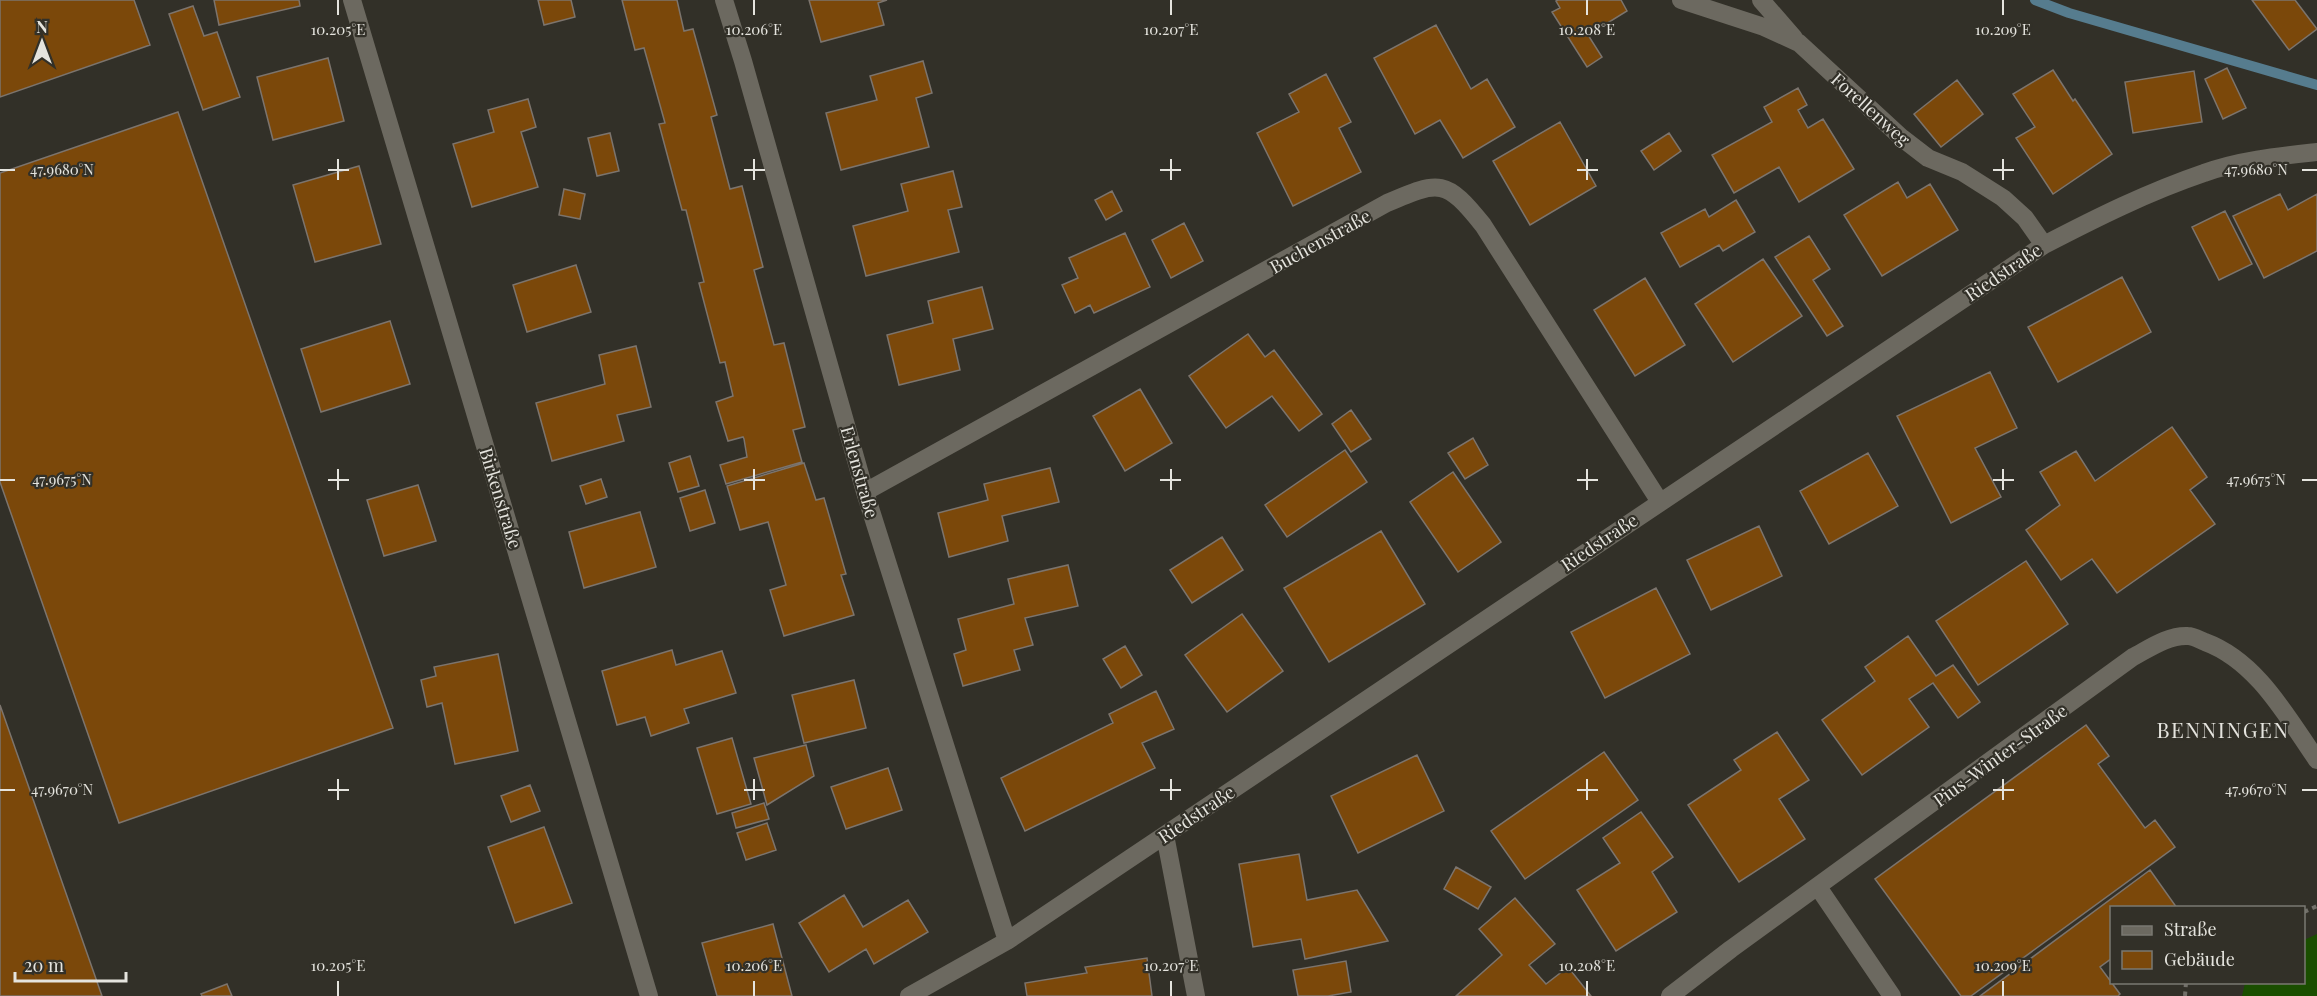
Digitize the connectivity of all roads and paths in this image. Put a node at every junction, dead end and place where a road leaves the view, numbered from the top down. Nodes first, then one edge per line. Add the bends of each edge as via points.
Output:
1 (352, 0) edge
2 (724, 0) edge
3 (1681, 0) edge
4 (1761, 0) edge
5 (1799, 44) junction
6 (2317, 152) edge
7 (2044, 245) junction
8 (865, 492) junction
9 (1660, 502) junction
10 (2317, 760) edge
11 (1165, 835) junction
12 (1818, 887) junction
13 (1007, 940) junction
14 (650, 996) edge
15 (909, 996) edge
16 (1196, 996) edge
17 (1670, 996) edge
18 (1892, 996) edge

1 - 14 street, Birkenstraße
2 - 8 street, Erlenstraße
3 - 5 street, Forellenweg via 1764,27
4 - 5 street
5 - 7 street, Forellenweg via 1928,158 1962,172 2003,198 2025,218
6 - 7 street, Riedstraße via 2277,156 2206,172 2129,202
7 - 9 street, Riedstraße
8 - 9 street, Buchenstraße via 1387,203 1437,187 1453,192 1483,225
8 - 13 street, Erlenstraße
9 - 11 street, Riedstraße
10 - 12 street, Pius-Winter-Straße via 2243,663 2216,645 2189,636 2163,640 2133,657
11 - 13 street, Riedstraße
11 - 16 street
12 - 17 street, Pius-Winter-Straße
12 - 18 street
13 - 15 street, Riedstraße

